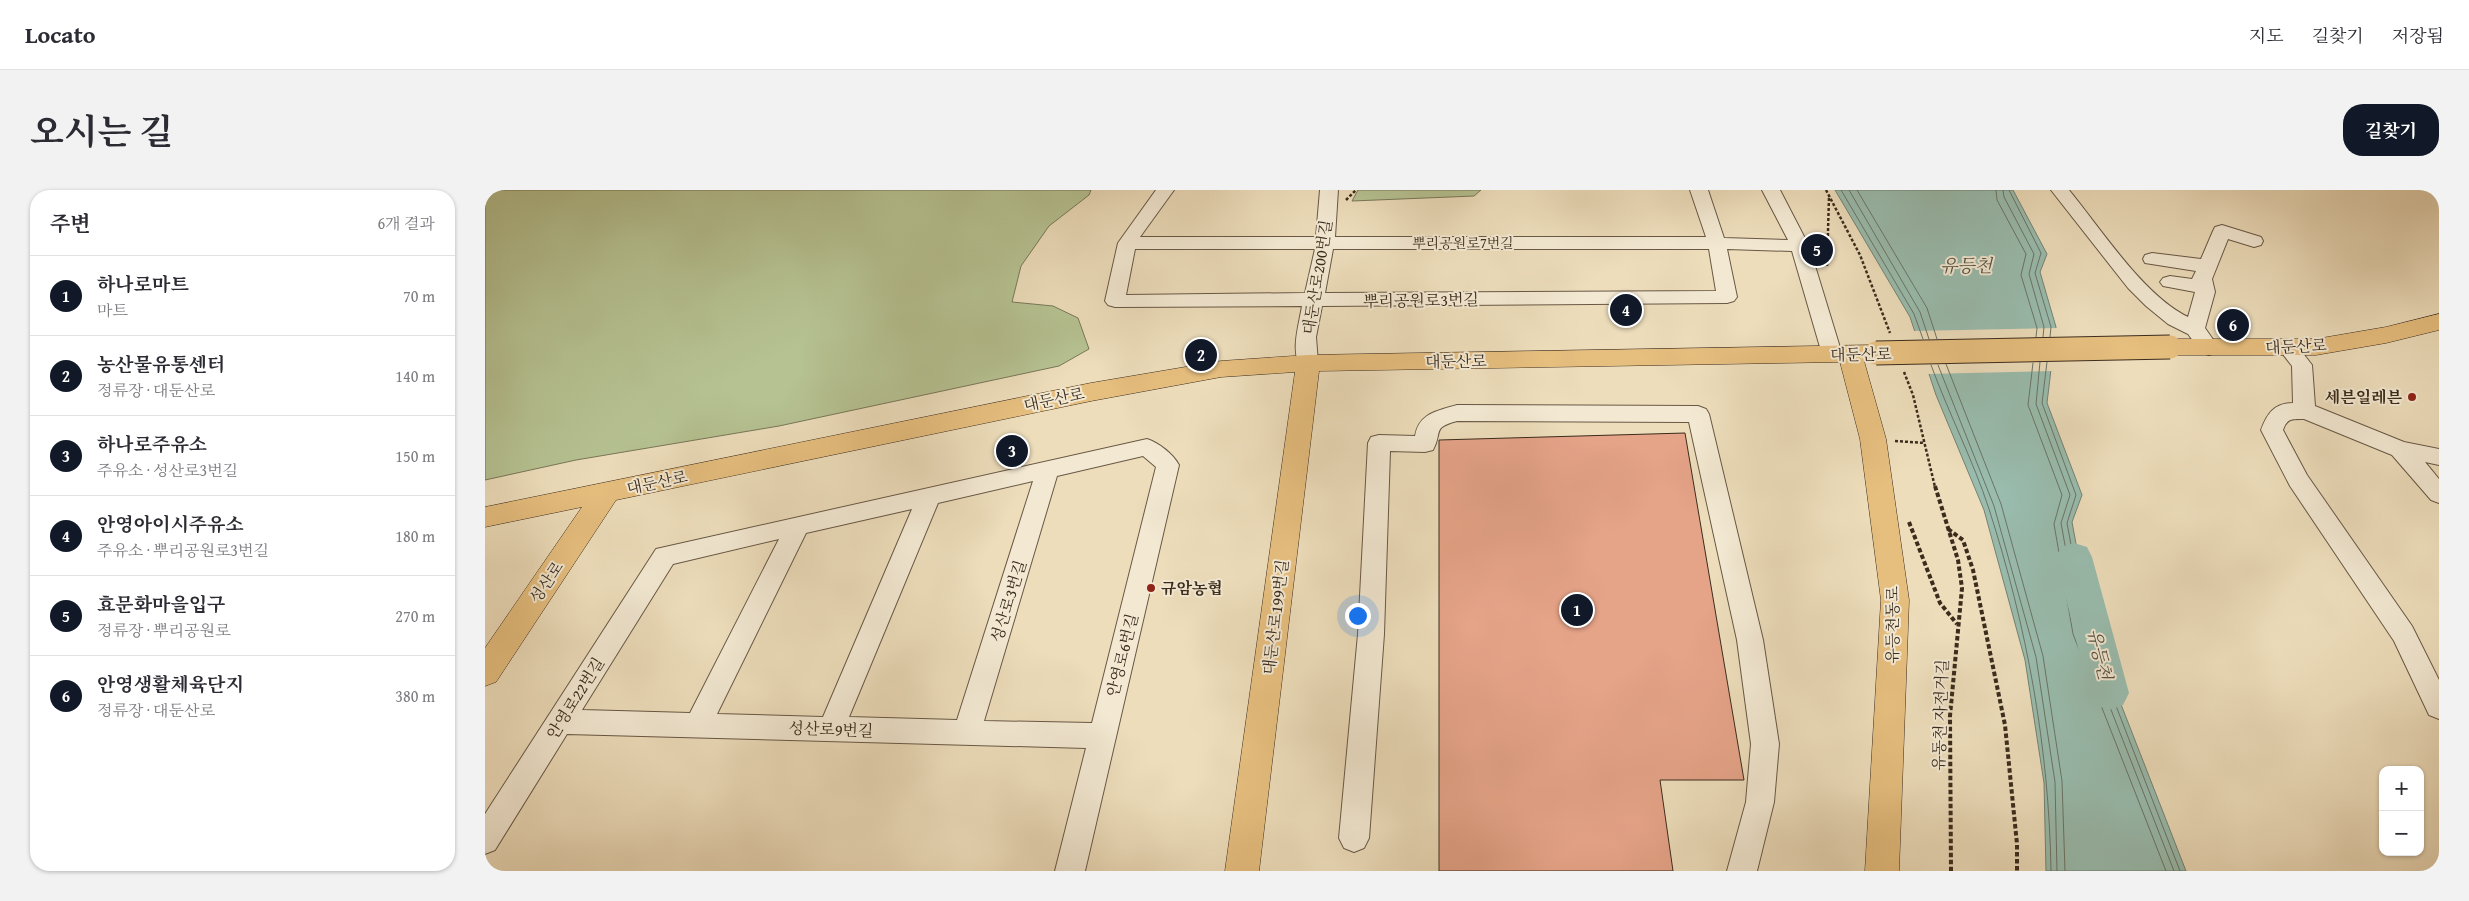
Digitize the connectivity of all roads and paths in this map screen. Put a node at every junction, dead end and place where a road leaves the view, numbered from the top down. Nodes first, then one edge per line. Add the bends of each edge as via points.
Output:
1 (1165, 190) edge
2 (1329, 190) edge
3 (1699, 190) edge
4 (1771, 190) edge
5 (2060, 190) edge
6 (1829, 196) dead end
7 (2255, 241) dead end
8 (1127, 243) junction
9 (1717, 243) junction
10 (1325, 244) junction
11 (1800, 246) junction
12 (2152, 258) dead end
13 (1827, 266) dead end
14 (2207, 266) junction
15 (2169, 282) dead end
16 (2204, 287) junction
17 (1314, 301) junction
18 (2439, 322) edge
19 (2195, 329) junction
20 (2209, 348) junction
21 (2288, 348) junction
22 (1853, 354) junction
23 (1308, 363) junction
24 (2306, 411) junction
25 (1873, 439) junction
26 (1925, 443) dead end
27 (2400, 449) junction
28 (2439, 457) edge
29 (1048, 469) junction
30 (607, 492) junction
31 (2439, 494) edge
32 (929, 496) junction
33 (1906, 516) dead end
34 (485, 517) edge
35 (798, 526) junction
36 (1948, 529) dead end
37 (1958, 560) dead end
38 (1957, 625) junction
39 (485, 673) edge
40 (2439, 707) edge
41 (560, 722) junction
42 (698, 725) junction
43 (831, 729) junction
44 (967, 732) junction
45 (1103, 736) junction
46 (1354, 838) dead end
47 (485, 840) edge
48 (1069, 871) edge
49 (1242, 871) edge
50 (1741, 871) edge
51 (1882, 871) edge
52 (1951, 871) edge
53 (2017, 871) edge

1 - 8 street
2 - 10 street, 대둔산로200번길
3 - 9 street
4 - 11 street
5 - 19 street via 2135,284 2153,302
6 - 13 path
7 - 14 street via 2222,231
8 - 10 street, 뿌리공원로7번길
8 - 17 street, 뿌리공원로3번길 via 1115,301
9 - 10 street, 뿌리공원로7번길
9 - 11 street, 뿌리공원로7번길
9 - 17 street, 뿌리공원로3번길 via 1727,297
10 - 17 street, 대둔산로200번길
11 - 22 street
12 - 14 street
14 - 16 street via 2201,279
15 - 16 street
16 - 19 street
17 - 23 street, 대둔산로200번길 via 1306,337
18 - 21 main road, 대둔산로 via 2345,343
19 - 20 street
20 - 21 main road, 대둔산로
20 - 22 main road, 대둔산로, bridge
21 - 24 street via 2302,365
22 - 23 main road, 대둔산로
22 - 25 main road, 유등천동로 via 1856,380
23 - 30 main road, 대둔산로 via 1221,369 1109,388
23 - 49 main road, 대둔산로199번길
24 - 27 street
24 - 40 street via 2287,411 2277,417 2272,430 2298,480 2403,634
25 - 26 path
25 - 51 main road, 유등천동로 via 1895,600
27 - 28 street
27 - 31 street
29 - 32 street
29 - 44 street, 성산로3번길
29 - 45 street, 안영로6번길 via 1147,447 1168,465
30 - 34 main road, 대둔산로
30 - 39 main road, 성산로
32 - 35 street
32 - 43 street
33 - 38 path via 1940,603
35 - 41 street, 안영로22번길 via 665,556
35 - 42 street
36 - 53 path via 1963,540 1973,570 2005,725
37 - 38 path, 유동천 자전거길 via 1962,588
38 - 52 path, 유동천 자전거길 via 1950,716
41 - 42 street, 성산로9번길
41 - 47 street, 안영로22번길
42 - 43 street, 성산로9번길
43 - 44 street, 성산로9번길
44 - 45 street, 성산로9번길
45 - 48 street, 안영로6번길
46 - 50 street via 1371,634 1379,443 1425,444 1428,426 1439,418 1457,413 1698,414 1750,640 1765,744 1760,802

